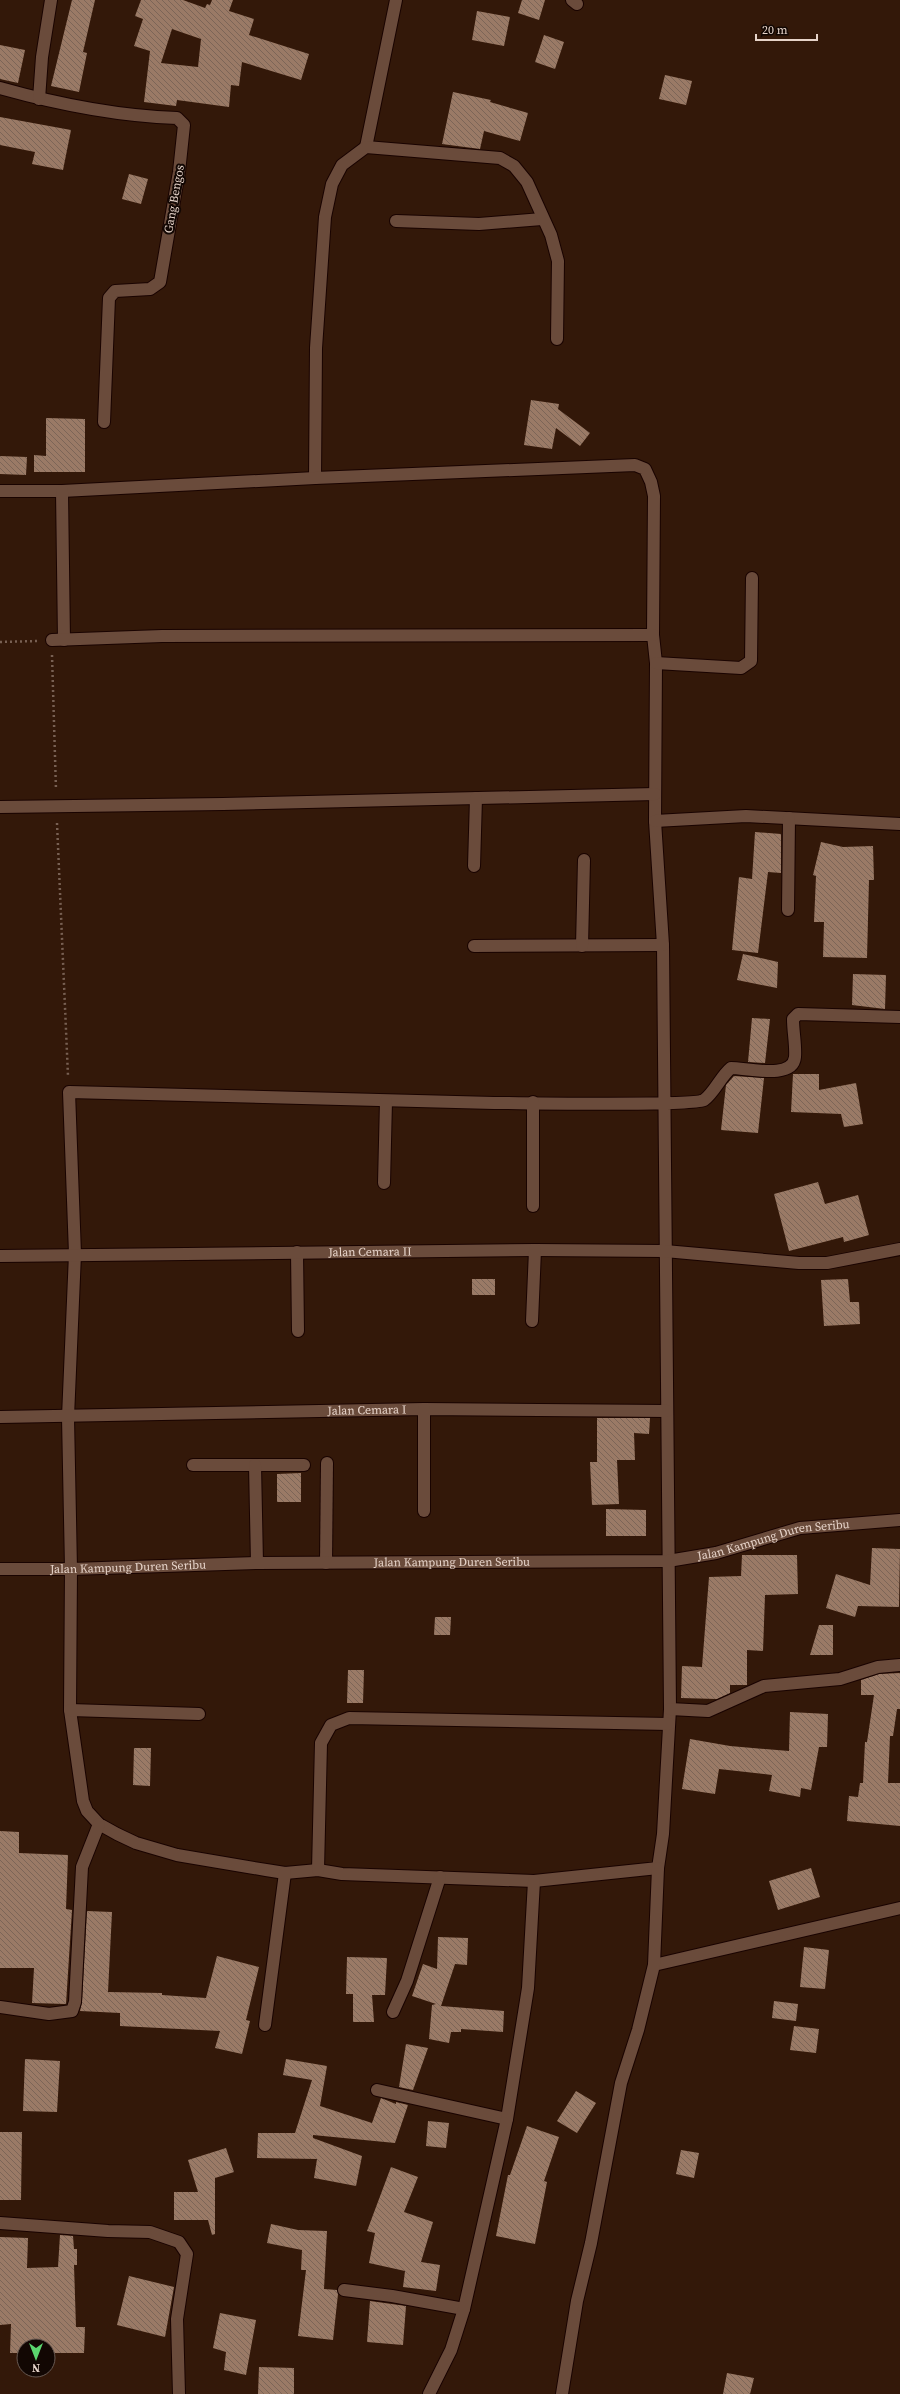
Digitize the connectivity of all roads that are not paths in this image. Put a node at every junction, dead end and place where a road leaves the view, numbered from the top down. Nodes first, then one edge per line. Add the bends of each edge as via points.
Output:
1 (51, 0) edge
2 (396, 0) edge
3 (0, 88) edge
4 (39, 99) junction
5 (366, 147) junction
6 (542, 219) junction
7 (396, 221) dead end
8 (558, 339) dead end
9 (104, 422) dead end
10 (315, 478) junction
11 (0, 491) edge
12 (62, 491) junction
13 (752, 578) dead end
14 (653, 635) junction
15 (52, 640) road end
16 (64, 640) junction
17 (656, 663) junction
18 (655, 794) junction
19 (476, 798) junction
20 (0, 807) edge
21 (790, 818) junction
22 (655, 821) junction
23 (900, 824) edge
24 (584, 860) dead end
25 (474, 866) dead end
26 (788, 910) dead end
27 (663, 945) junction
28 (474, 946) dead end
29 (582, 946) junction
30 (900, 1017) edge
31 (386, 1100) junction
32 (533, 1102) junction
33 (665, 1103) junction
34 (384, 1183) dead end
35 (533, 1206) dead end
36 (900, 1249) edge
37 (535, 1250) junction
38 (665, 1251) junction
39 (296, 1252) junction
40 (75, 1254) junction
41 (0, 1256) edge
42 (532, 1321) dead end
43 (298, 1332) dead end
44 (424, 1409) junction
45 (667, 1411) junction
46 (0, 1417) edge
47 (68, 1417) junction
48 (327, 1463) dead end
49 (193, 1465) dead end
50 (255, 1465) junction
51 (304, 1465) dead end
52 (424, 1511) dead end
53 (900, 1520) edge
54 (668, 1561) junction
55 (257, 1563) junction
56 (326, 1563) junction
57 (0, 1569) edge
58 (71, 1570) junction
59 (900, 1664) edge
60 (670, 1709) junction
61 (70, 1710) junction
62 (199, 1714) dead end
63 (669, 1724) junction
64 (99, 1824) junction
65 (658, 1868) junction
66 (318, 1870) junction
67 (285, 1873) junction
68 (440, 1877) junction
69 (534, 1881) junction
70 (900, 1908) edge
71 (654, 1965) junction
72 (0, 2007) edge
73 (393, 2012) dead end
74 (265, 2025) dead end
75 (377, 2090) dead end
76 (507, 2120) junction
77 (0, 2223) edge
78 (344, 2290) dead end
79 (464, 2309) junction
80 (179, 2394) edge
81 (428, 2394) edge
82 (562, 2394) edge

1 - 4 street via 42,57
2 - 5 street
3 - 4 street, Gang Bengos
4 - 9 street, Gang Bengos via 137,116 177,118 184,125 181,158 160,282 150,289 115,291 109,298
5 - 6 street via 500,158 514,166 527,182
5 - 10 street via 342,165 332,184 325,217 316,348
6 - 7 street via 479,224
6 - 8 street via 551,235 558,261
10 - 12 street
10 - 14 street via 635,464 644,468 654,496
11 - 12 street
12 - 16 street
13 - 17 street via 752,661 741,668
14 - 16 street via 162,636
14 - 17 street
15 - 16 street
17 - 18 street
18 - 19 street
18 - 22 street
19 - 20 street
19 - 25 street
21 - 22 street via 739,817
21 - 23 street
21 - 26 street
22 - 27 street
24 - 29 street
27 - 29 street
27 - 33 street
28 - 29 street
30 - 33 street via 800,1013 792,1019 795,1057 793,1065 788,1069 780,1071 731,1068 703,1100 694,1103
31 - 32 street
31 - 34 street
31 - 40 street via 68,1092
32 - 33 street
32 - 35 street
33 - 38 street
36 - 38 street, Jalan Cemara II via 827,1263 799,1263
37 - 38 street, Jalan Cemara II
37 - 39 street, Jalan Cemara II
37 - 42 street
38 - 45 street
39 - 40 street, Jalan Cemara II
39 - 43 street
40 - 41 street, Jalan Cemara II
40 - 47 street
44 - 45 street, Jalan Cemara I
44 - 47 street, Jalan Cemara I
44 - 52 street
45 - 54 street
46 - 47 street, Jalan Cemara I
47 - 58 street
48 - 56 street
49 - 50 street
50 - 51 street
50 - 55 street
53 - 54 street, Jalan Kampung Duren Seribu via 800,1528 716,1553
54 - 56 street, Jalan Kampung Duren Seribu
54 - 60 street
55 - 56 street, Jalan Kampung Duren Seribu
55 - 58 street, Jalan Kampung Duren Seribu
57 - 58 street, Jalan Kampung Duren Seribu
58 - 61 street
59 - 60 street via 878,1667 840,1679 764,1686 708,1711
60 - 63 street
61 - 62 street
61 - 64 street via 83,1801 87,1811
63 - 65 street via 663,1834
63 - 66 street via 349,1718 332,1725 321,1743
64 - 67 street via 136,1843 177,1855
64 - 72 street via 82,1867 75,2002 72,2010 49,2014
65 - 69 street
65 - 71 street
66 - 67 street
66 - 68 street via 342,1874
67 - 74 street
68 - 69 street
68 - 73 street via 407,1981
69 - 76 street via 528,1988
70 - 71 street
71 - 82 street via 621,2083 591,2243 577,2301
75 - 76 street
76 - 79 street
77 - 80 street via 150,2232 180,2242 187,2254 178,2319
78 - 79 street
79 - 81 street via 451,2350

